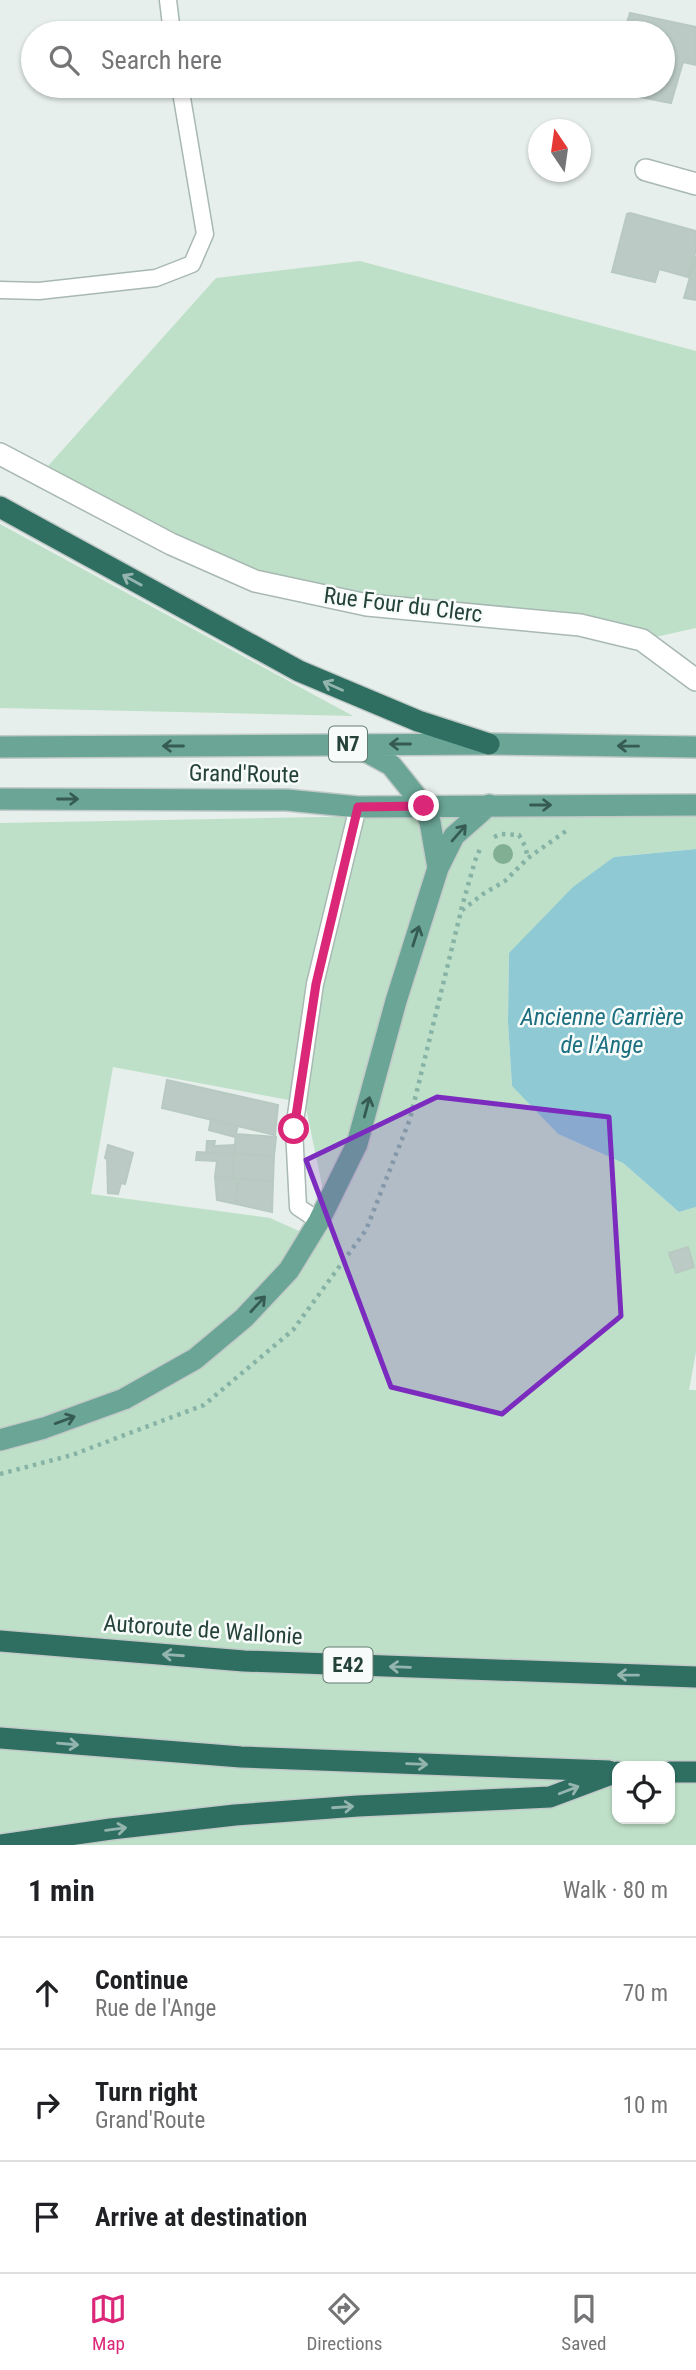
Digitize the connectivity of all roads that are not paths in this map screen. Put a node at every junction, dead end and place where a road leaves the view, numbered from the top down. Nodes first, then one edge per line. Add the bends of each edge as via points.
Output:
1 (167, 0) edge
2 (170, 21) edge
3 (182, 98) edge
4 (646, 170) dead end
5 (696, 184) edge
6 (0, 290) edge
7 (0, 454) edge
8 (0, 507) edge
9 (696, 680) edge
10 (352, 744) junction
11 (489, 744) junction
12 (0, 747) edge
13 (696, 747) edge
14 (0, 799) edge
15 (489, 805) junction
16 (696, 805) edge
17 (424, 806) junction
18 (358, 807) junction
19 (438, 868) junction
20 (319, 1221) junction
21 (0, 1440) edge
22 (0, 1642) edge
23 (696, 1677) edge
24 (0, 1738) edge
25 (612, 1771) edge
26 (675, 1772) edge
27 (696, 1772) edge
28 (612, 1773) edge
29 (0, 1845) edge

1 - 2 lane
3 - 6 lane via 205,234 192,264 156,278 39,291
4 - 5 street
7 - 9 street, Rue Four du Clerc via 171,544 255,581 367,605 580,625 642,640
11 -> 8 highway via 418,722 299,671
11 -> 10 main road, Grand'Route / N7
10 -> 12 main road, Grand'Route / N7
10 - 17 main road via 391,765
13 -> 11 main road, Grand'Route / N7
14 -> 18 main road, Grand'Route via 287,800
15 -> 16 main road, Grand'Route
15 - 17 main road, Grand'Route
19 -> 15 main road via 454,836
17 - 18 main road, Grand'Route
17 - 19 main road
18 - 20 lane via 316,984 294,1129 298,1207
20 -> 19 main road via 357,1144
21 -> 20 main road via 124,1399 195,1359 244,1318 289,1270
23 -> 22 highway, Autoroute de Wallonie / E42 via 244,1661
24 -> 25 highway via 241,1757
26 - 27 highway
29 -> 28 highway via 235,1815 550,1797

